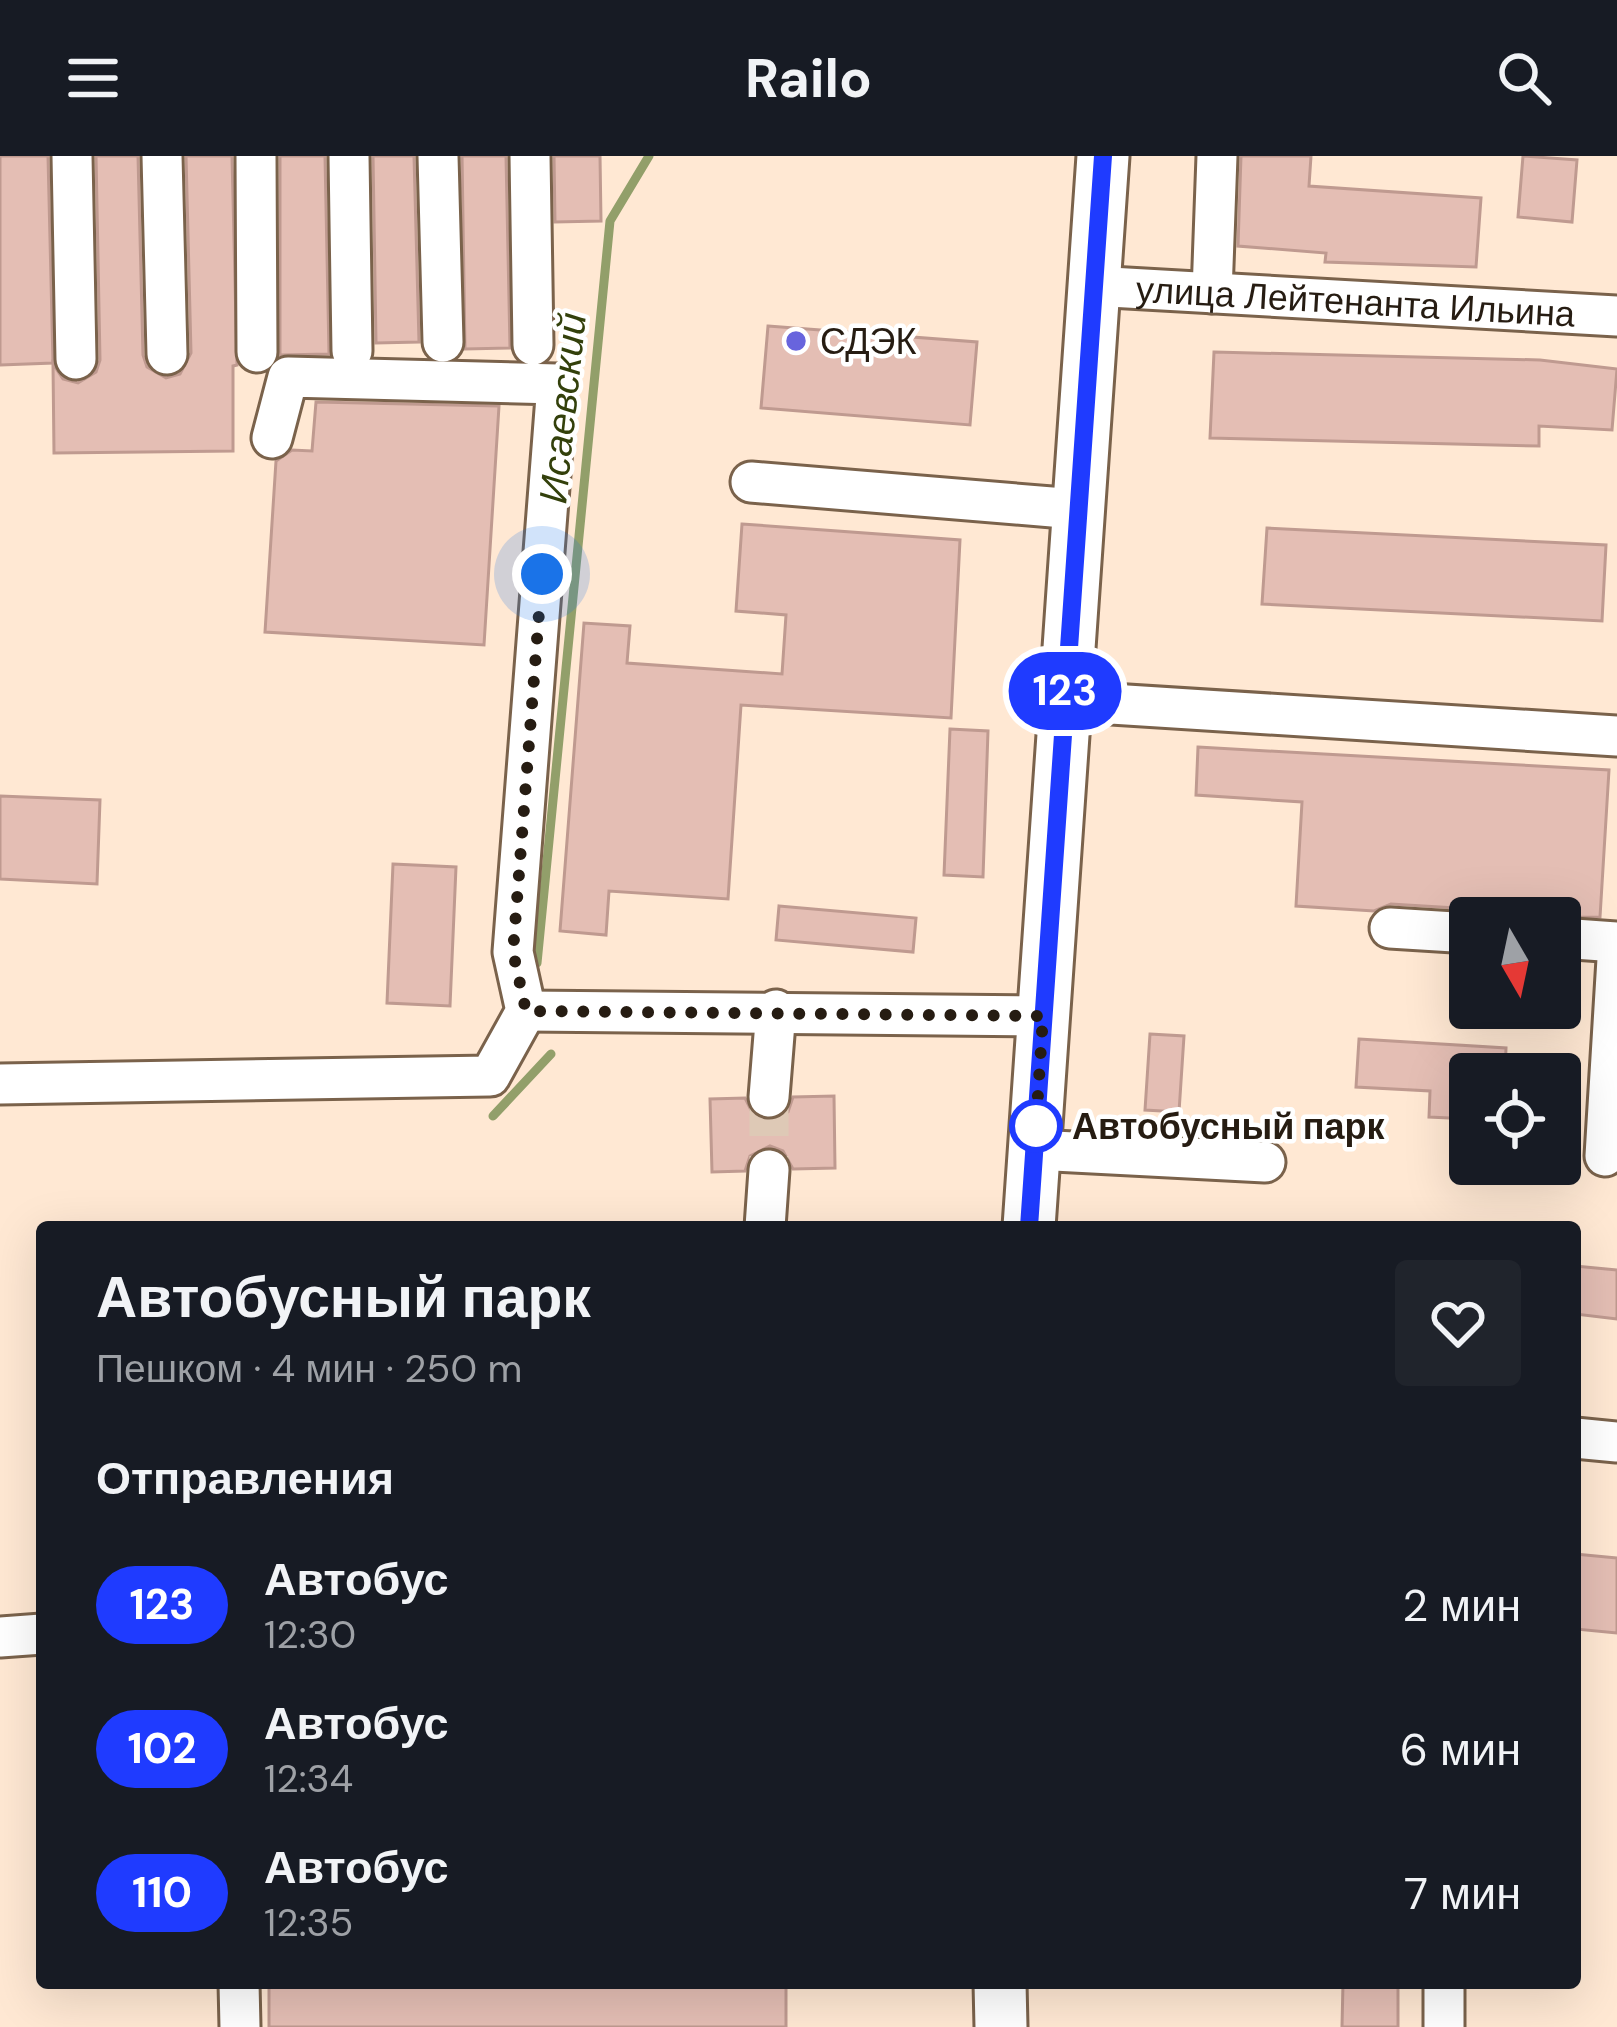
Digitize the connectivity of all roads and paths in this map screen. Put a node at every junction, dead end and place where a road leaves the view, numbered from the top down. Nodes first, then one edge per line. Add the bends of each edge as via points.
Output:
1 (72, 156) edge
2 (162, 156) edge
3 (256, 156) edge
4 (349, 156) edge
5 (438, 156) edge
6 (530, 156) edge
7 (1103, 156) edge
8 (1217, 156) edge
9 (1092, 286) junction
10 (1212, 293) junction
11 (1617, 316) edge
12 (443, 342) dead end
13 (533, 345) dead end
14 (352, 351) dead end
15 (257, 352) dead end
16 (167, 354) dead end
17 (76, 359) dead end
18 (272, 438) dead end
19 (751, 482) dead end
20 (1076, 509) junction
21 (1064, 701) junction
22 (1617, 736) edge
23 (1390, 928) dead end
24 (1449, 932) edge
25 (1581, 939) edge
26 (1617, 942) edge
27 (1617, 959) edge
28 (776, 1010) junction
29 (526, 1011) junction
30 (1043, 1016) junction
31 (0, 1084) edge
32 (769, 1097) tunnel mouth
33 (1035, 1150) junction
34 (1605, 1156) dead end
35 (1265, 1162) dead end
36 (770, 1170) tunnel mouth
37 (766, 1221) edge
38 (1029, 1221) edge
39 (1581, 1439) edge
40 (1617, 1442) edge
41 (36, 1634) edge
42 (0, 1637) edge
43 (239, 1989) edge
44 (1000, 1989) edge
45 (1444, 1989) edge
46 (240, 2027) edge
47 (1001, 2027) edge
48 (1444, 2027) edge

1 - 17 street
2 - 16 street
3 - 15 street
4 - 14 street
5 - 12 street
6 - 13 street
7 - 9 main road
8 - 10 street
9 - 10 street, улица Лейтенанта Ильина
9 - 20 main road
10 - 11 street, улица Лейтенанта Ильина
18 - 29 street via 289,377 557,384 513,952
19 - 20 street
20 - 21 main road
21 - 22 street
21 - 30 main road
23 - 24 street
25 - 26 street
27 - 34 street
28 - 29 street
28 - 30 street
28 - 32 street
29 - 31 street via 490,1076
30 - 33 main road
33 - 35 street
33 - 38 main road
36 - 37 street
39 - 40 street
41 - 42 street
43 - 46 street
44 - 47 main road
45 - 48 street

